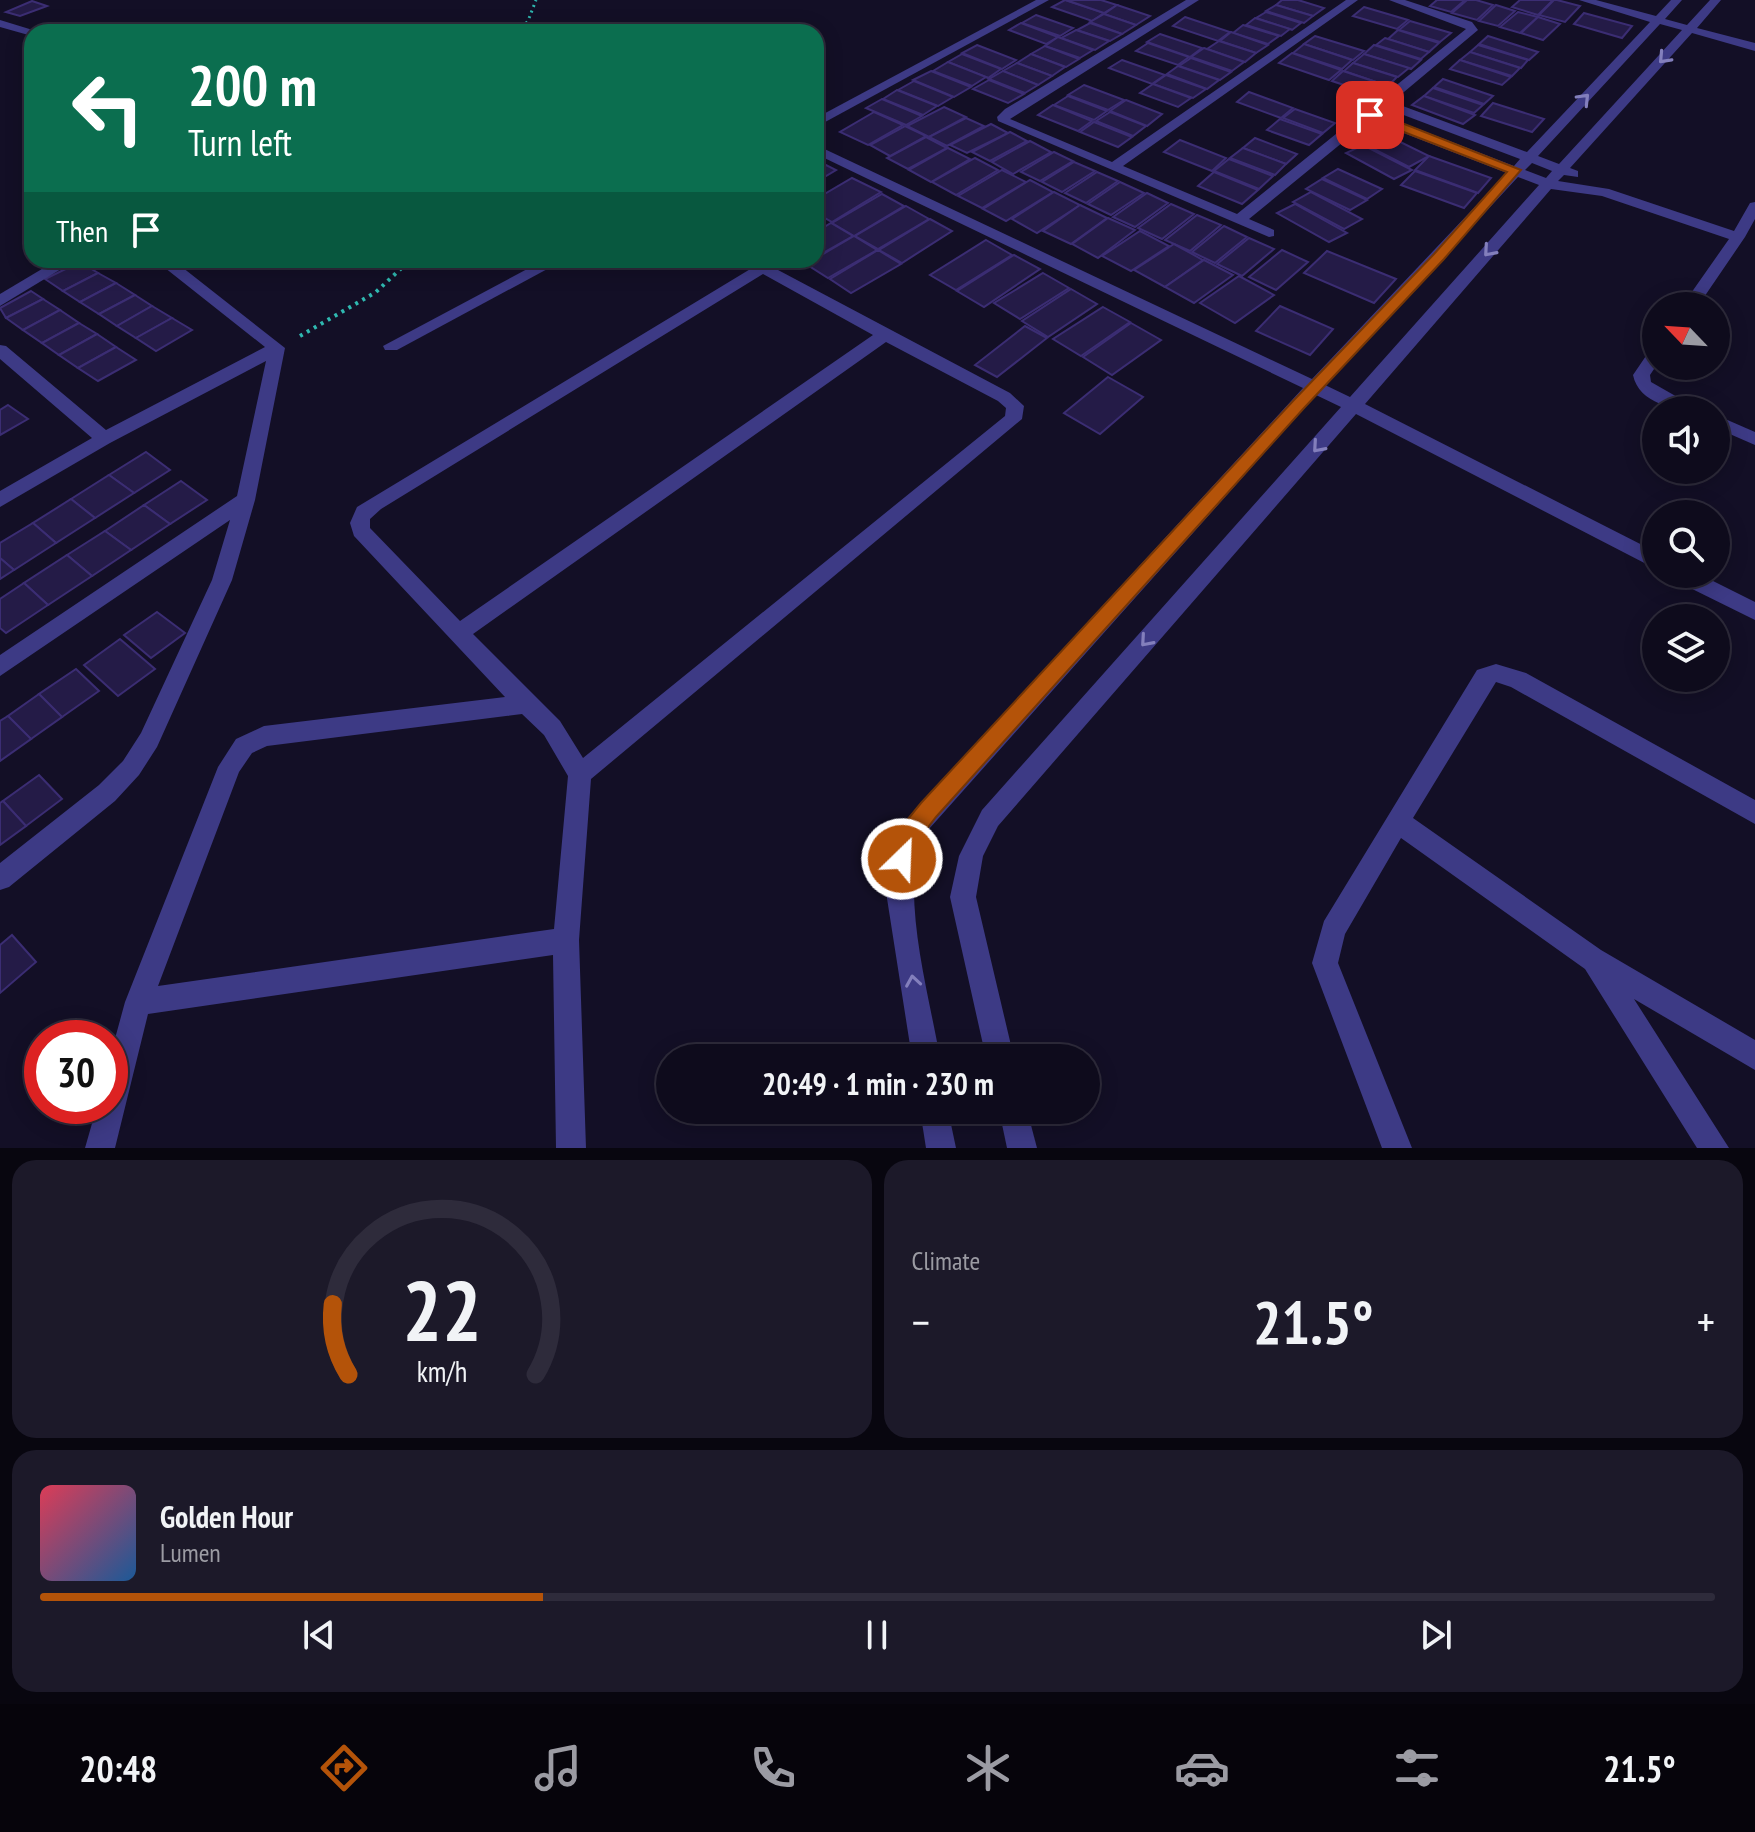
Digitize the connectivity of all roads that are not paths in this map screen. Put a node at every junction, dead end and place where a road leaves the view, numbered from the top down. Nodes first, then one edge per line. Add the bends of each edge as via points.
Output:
1 (1044, 0) edge
2 (1194, 0) edge
3 (1353, 0) edge
4 (1394, 0) edge
5 (1584, 0) edge
6 (1677, 0) edge
7 (1716, 0) edge
8 (1659, 21) junction
9 (0, 23) edge
10 (24, 30) edge
11 (1690, 30) junction
12 (1755, 47) edge
13 (1384, 103) junction
14 (1370, 115) junction
15 (824, 119) edge
16 (824, 153) edge
17 (1530, 156) junction
18 (1114, 166) junction
19 (1562, 168) junction
20 (1514, 170) junction
21 (1548, 184) junction
22 (1604, 192) junction
23 (1755, 206) edge
24 (1239, 220) junction
25 (1269, 233) dead end
26 (1738, 237) junction
27 (55, 268) edge
28 (173, 268) edge
29 (541, 268) edge
30 (748, 268) edge
31 (761, 268) edge
32 (1700, 292) edge
33 (0, 301) edge
34 (885, 335) junction
35 (391, 346) dead end
36 (277, 348) junction
37 (0, 350) edge
38 (1642, 380) edge
39 (1316, 389) junction
40 (1660, 396) edge
41 (1354, 406) junction
42 (1730, 427) edge
43 (104, 439) junction
44 (1755, 439) edge
45 (0, 500) edge
46 (246, 500) junction
47 (1642, 554) edge
48 (1708, 588) edge
49 (1755, 612) edge
50 (459, 633) junction
51 (0, 667) edge
52 (526, 704) junction
53 (580, 774) junction
54 (1755, 813) edge
55 (1398, 821) junction
56 (0, 878) edge
57 (566, 940) junction
58 (1592, 959) junction
59 (138, 1002) junction
60 (924, 1044) edge
61 (997, 1044) edge
62 (1755, 1056) edge
63 (937, 1124) edge
64 (1016, 1124) edge
65 (100, 1148) edge
66 (571, 1148) edge
67 (941, 1148) edge
68 (1022, 1148) edge
69 (1397, 1148) edge
70 (1714, 1148) edge

1 - 15 street
2 - 18 street via 1003,117
3 - 18 street
4 - 13 street via 1468,24 1472,30
5 - 8 street
6 - 8 street
7 - 11 street
8 - 11 street
17 -> 8 street
9 - 10 street
11 - 12 street
11 -> 19 street
13 - 14 street
13 - 17 street
14 - 20 street
14 - 24 street
16 - 39 street
17 - 19 street
17 - 20 street
18 - 24 street
19 - 21 street
19 - 22 street
20 - 21 street
20 - 39 street
21 - 22 street
21 -> 41 street
22 - 26 street
23 - 26 street
24 - 25 street
26 - 32 street
27 - 33 street
28 - 36 street
29 - 35 street
30 - 50 street via 365,511 358,524 361,531
31 - 34 street
34 - 50 street
34 - 53 street via 1004,397 1015,406 1013,419
36 - 43 street
36 - 46 street
37 - 43 street
38 - 40 street
39 - 41 street
60 -> 39 street via 899,892 911,832
41 - 47 street
41 -> 61 street via 990,818 974,844 963,897
42 - 44 street
43 - 45 street
46 - 51 street
46 - 56 street via 222,580 131,768
48 - 49 street
50 - 52 street
52 - 53 street via 552,728
52 - 59 street via 264,736 244,746 230,767
53 - 57 street
54 - 55 street via 1518,680 1496,673 1485,677
55 - 58 street
55 - 69 street via 1333,930 1325,963
57 - 59 street
57 - 66 street
58 - 62 street
58 - 70 street
59 - 65 street
63 - 67 street
64 - 68 street

